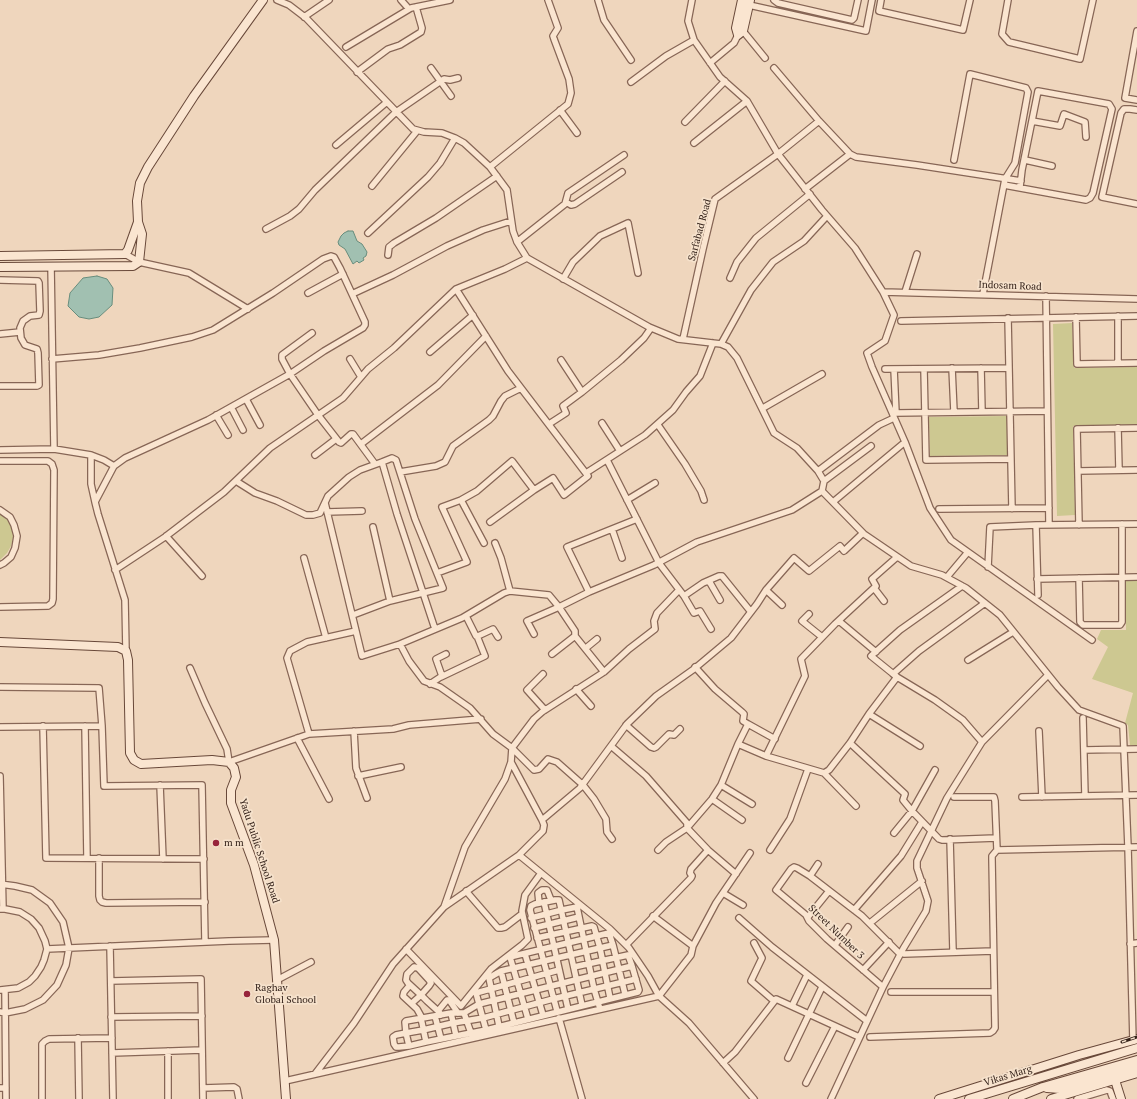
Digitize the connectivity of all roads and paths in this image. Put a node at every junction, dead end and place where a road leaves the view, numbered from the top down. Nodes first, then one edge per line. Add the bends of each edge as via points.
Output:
1 (264, 0) edge
2 (277, 0) edge
3 (329, 0) edge
4 (401, 0) edge
5 (450, 0) edge
6 (548, 0) edge
7 (598, 0) edge
8 (692, 0) edge
9 (774, 0) edge
10 (858, 0) edge
11 (872, 0) edge
12 (881, 0) edge
13 (970, 0) edge
14 (1008, 0) edge
15 (1093, 0) edge
16 (747, 2) edge
17 (416, 7) junction
18 (409, 9) junction
19 (304, 17) junction
20 (739, 31) junction
21 (1137, 31) edge
22 (694, 40) junction
23 (346, 47) dead end
24 (765, 58) dead end
25 (631, 60) dead end
26 (710, 63) junction
27 (431, 68) dead end
28 (774, 68) dead end
29 (357, 72) junction
30 (458, 78) dead end
31 (725, 81) junction
32 (440, 82) junction
33 (631, 82) dead end
34 (451, 96) dead end
35 (746, 100) junction
36 (1137, 100) edge
37 (387, 102) junction
38 (560, 110) junction
39 (1137, 110) edge
40 (396, 112) junction
41 (818, 121) junction
42 (1032, 121) junction
43 (685, 122) dead end
44 (417, 131) junction
45 (577, 133) dead end
46 (1086, 137) dead end
47 (455, 138) junction
48 (694, 143) dead end
49 (336, 144) dead end
50 (778, 154) junction
51 (850, 154) junction
52 (624, 155) dead end
53 (954, 160) dead end
54 (1024, 160) junction
55 (1052, 166) dead end
56 (490, 167) junction
57 (622, 172) dead end
58 (497, 176) junction
59 (1005, 182) junction
60 (1020, 184) junction
61 (372, 186) dead end
62 (805, 189) junction
63 (810, 194) junction
64 (566, 202) junction
65 (1137, 204) edge
66 (827, 216) junction
67 (511, 221) junction
68 (138, 222) junction
69 (266, 229) dead end
70 (368, 233) dead end
71 (517, 242) junction
72 (125, 254) junction
73 (917, 254) dead end
74 (388, 255) dead end
75 (0, 256) edge
76 (527, 258) junction
77 (139, 262) junction
78 (51, 266) junction
79 (0, 267) edge
80 (638, 273) dead end
81 (343, 274) junction
82 (730, 278) dead end
83 (563, 279) junction
84 (0, 280) edge
85 (456, 289) junction
86 (883, 292) junction
87 (905, 292) junction
88 (308, 293) dead end
89 (352, 294) junction
90 (983, 294) junction
91 (1046, 296) junction
92 (1137, 299) edge
93 (248, 309) junction
94 (473, 315) junction
95 (1118, 316) junction
96 (1137, 316) edge
97 (1045, 317) junction
98 (1076, 317) junction
99 (1008, 318) junction
100 (901, 321) dead end
101 (651, 328) junction
102 (20, 332) junction
103 (312, 333) dead end
104 (0, 334) edge
105 (486, 336) junction
106 (683, 339) junction
107 (713, 343) junction
108 (721, 344) junction
109 (430, 352) dead end
110 (52, 359) junction
111 (350, 359) dead end
112 (561, 360) dead end
113 (1137, 363) edge
114 (1118, 364) junction
115 (952, 368) junction
116 (981, 368) junction
117 (1009, 368) junction
118 (885, 369) dead end
119 (894, 369) junction
120 (924, 369) junction
121 (290, 374) junction
122 (822, 374) dead end
123 (362, 377) junction
124 (0, 386) edge
125 (521, 388) junction
126 (582, 392) junction
127 (246, 399) junction
128 (231, 407) junction
129 (763, 408) junction
130 (1010, 411) junction
131 (1047, 411) junction
132 (925, 412) junction
133 (954, 412) junction
134 (982, 412) junction
135 (216, 415) junction
136 (318, 415) junction
137 (894, 418) junction
138 (602, 423) dead end
139 (549, 424) junction
140 (260, 425) dead end
141 (658, 425) junction
142 (1118, 428) junction
143 (1137, 428) edge
144 (243, 430) dead end
145 (228, 435) dead end
146 (336, 438) junction
147 (905, 442) junction
148 (361, 444) junction
149 (871, 446) dead end
150 (54, 448) junction
151 (0, 450) edge
152 (620, 451) junction
153 (91, 455) junction
154 (315, 455) dead end
155 (1011, 459) junction
156 (607, 460) junction
157 (0, 461) edge
158 (382, 462) junction
159 (375, 464) junction
160 (114, 466) junction
161 (1119, 470) junction
162 (1137, 470) edge
163 (818, 471) junction
164 (1078, 471) junction
165 (400, 472) junction
166 (586, 473) junction
167 (236, 481) junction
168 (824, 481) junction
169 (655, 483) dead end
170 (534, 490) junction
171 (822, 492) junction
172 (461, 500) junction
173 (627, 500) junction
174 (704, 500) dead end
175 (95, 502) junction
176 (833, 502) junction
177 (325, 503) junction
178 (1049, 508) junction
179 (939, 509) dead end
180 (1012, 509) junction
181 (0, 510) edge
182 (362, 511) dead end
183 (327, 512) junction
184 (637, 519) junction
185 (490, 522) dead end
186 (1080, 524) junction
187 (1122, 524) junction
188 (1137, 524) edge
189 (1036, 525) junction
190 (1049, 525) junction
191 (373, 527) dead end
192 (612, 529) junction
193 (863, 533) junction
194 (166, 536) junction
195 (484, 543) dead end
196 (495, 543) dead end
197 (968, 552) junction
198 (897, 556) junction
199 (304, 558) dead end
200 (622, 558) dead end
201 (659, 563) junction
202 (0, 565) edge
203 (988, 567) junction
204 (115, 570) junction
205 (437, 574) junction
206 (202, 576) dead end
207 (947, 577) junction
208 (1122, 577) junction
209 (1137, 577) edge
210 (1038, 578) junction
211 (1080, 578) junction
212 (709, 581) junction
213 (962, 586) junction
214 (874, 588) junction
215 (679, 590) junction
216 (766, 590) junction
217 (510, 591) junction
218 (589, 592) junction
219 (423, 593) junction
220 (1038, 595) dead end
221 (684, 596) junction
222 (720, 600) dead end
223 (390, 601) junction
224 (884, 601) dead end
225 (985, 603) junction
226 (782, 605) dead end
227 (0, 607) edge
228 (559, 607) junction
229 (751, 612) junction
230 (809, 614) dead end
231 (353, 615) junction
232 (466, 616) junction
233 (839, 621) junction
234 (435, 629) junction
235 (711, 629) dead end
236 (356, 631) junction
237 (1014, 632) junction
238 (534, 634) dead end
239 (476, 636) junction
240 (575, 636) junction
241 (498, 637) dead end
242 (822, 637) junction
243 (326, 638) junction
244 (598, 639) dead end
245 (1092, 640) dead end
246 (0, 642) edge
247 (400, 644) junction
248 (586, 648) junction
249 (126, 651) junction
250 (876, 652) junction
251 (446, 654) dead end
252 (552, 654) dead end
253 (968, 660) dead end
254 (190, 668) dead end
255 (696, 668) junction
256 (604, 672) junction
257 (543, 674) dead end
258 (1048, 675) junction
259 (895, 676) junction
260 (441, 677) junction
261 (430, 684) junction
262 (0, 687) edge
263 (576, 689) junction
264 (591, 706) dead end
265 (545, 710) junction
266 (869, 714) junction
267 (1083, 718) dead end
268 (481, 719) junction
269 (748, 724) junction
270 (626, 725) junction
271 (43, 726) junction
272 (85, 726) junction
273 (102, 726) junction
274 (0, 727) edge
275 (680, 729) dead end
276 (354, 731) junction
277 (1039, 732) dead end
278 (309, 734) junction
279 (297, 738) junction
280 (775, 739) junction
281 (982, 742) junction
282 (850, 743) junction
283 (738, 744) junction
284 (611, 746) junction
285 (920, 746) dead end
286 (512, 748) junction
287 (1124, 749) junction
288 (1137, 749) edge
289 (1084, 750) junction
290 (766, 756) junction
291 (230, 762) junction
292 (511, 762) junction
293 (401, 767) dead end
294 (808, 769) junction
295 (935, 770) dead end
296 (824, 773) junction
297 (0, 776) edge
298 (358, 776) junction
299 (160, 785) junction
300 (582, 785) junction
301 (721, 785) junction
302 (1137, 794) edge
303 (1126, 795) junction
304 (1042, 796) junction
305 (1085, 796) junction
306 (954, 797) dead end
307 (1022, 797) dead end
308 (367, 798) dead end
309 (329, 799) dead end
310 (712, 799) junction
311 (752, 804) dead end
312 (856, 806) dead end
313 (912, 811) junction
314 (542, 820) junction
315 (742, 820) dead end
316 (922, 822) junction
317 (687, 828) junction
318 (932, 832) junction
319 (894, 833) dead end
320 (996, 838) junction
321 (612, 839) dead end
322 (950, 839) junction
323 (1128, 847) junction
324 (1137, 847) edge
325 (658, 850) dead end
326 (708, 850) junction
327 (770, 850) dead end
328 (997, 850) junction
329 (750, 853) dead end
330 (519, 856) junction
331 (87, 858) junction
332 (99, 858) junction
333 (163, 859) junction
334 (204, 859) junction
335 (818, 864) dead end
336 (541, 873) junction
337 (736, 874) junction
338 (810, 876) junction
339 (922, 881) junction
340 (1, 884) edge
341 (466, 891) junction
342 (829, 891) junction
343 (723, 893) junction
344 (551, 900) junction
345 (205, 902) junction
346 (541, 903) junction
347 (743, 905) dead end
348 (444, 907) junction
349 (1, 909) edge
350 (562, 910) junction
351 (854, 910) junction
352 (522, 914) junction
353 (546, 914) junction
354 (653, 916) junction
355 (579, 917) junction
356 (808, 917) junction
357 (531, 918) junction
358 (739, 918) dead end
359 (564, 921) junction
360 (870, 923) junction
361 (549, 925) junction
362 (848, 927) dead end
363 (534, 928) junction
364 (581, 929) junction
365 (566, 931) junction
366 (551, 934) junction
367 (596, 936) junction
368 (537, 938) junction
369 (274, 940) junction
370 (584, 940) junction
371 (205, 942) junction
372 (889, 942) junction
373 (1137, 942) edge
374 (568, 943) junction
375 (754, 943) dead end
376 (1130, 944) junction
377 (613, 945) junction
378 (626, 945) junction
379 (835, 945) junction
380 (110, 946) junction
381 (693, 946) junction
382 (554, 947) junction
383 (69, 948) junction
384 (600, 948) junction
385 (47, 949) junction
386 (406, 949) junction
387 (540, 950) junction
388 (586, 951) junction
389 (953, 951) junction
390 (993, 951) junction
391 (525, 954) junction
392 (902, 954) junction
393 (571, 955) junction
394 (616, 957) junction
395 (556, 958) junction
396 (543, 961) junction
397 (603, 961) junction
398 (311, 962) dead end
399 (589, 964) junction
400 (528, 965) junction
401 (632, 966) junction
402 (513, 968) junction
403 (574, 968) junction
404 (619, 969) junction
405 (559, 970) junction
406 (863, 970) junction
407 (501, 971) junction
408 (605, 972) junction
409 (547, 974) junction
410 (807, 975) junction
411 (591, 976) junction
412 (532, 978) junction
413 (636, 979) junction
414 (277, 980) junction
415 (576, 980) junction
416 (111, 981) junction
417 (517, 982) junction
418 (562, 983) junction
419 (622, 983) junction
420 (410, 985) junction
421 (505, 985) junction
422 (550, 986) junction
423 (608, 986) junction
424 (883, 986) junction
425 (822, 987) junction
426 (491, 989) junction
427 (594, 989) junction
428 (2, 990) edge
429 (535, 990) junction
430 (891, 992) dead end
431 (994, 992) junction
432 (520, 993) junction
433 (579, 993) junction
434 (625, 994) junction
435 (421, 995) junction
436 (565, 996) junction
437 (659, 996) junction
438 (508, 997) junction
439 (610, 998) junction
440 (554, 999) junction
441 (494, 1000) junction
442 (597, 1001) junction
443 (774, 1001) junction
444 (539, 1002) junction
445 (412, 1003) junction
446 (479, 1004) junction
447 (582, 1005) junction
448 (524, 1006) junction
449 (792, 1006) junction
450 (568, 1009) junction
451 (600, 1009) junction
452 (512, 1010) junction
453 (557, 1011) junction
454 (3, 1013) edge
455 (451, 1013) junction
456 (458, 1013) junction
457 (464, 1013) junction
458 (438, 1014) junction
459 (809, 1014) junction
460 (496, 1015) junction
461 (543, 1015) junction
462 (202, 1016) junction
463 (111, 1017) junction
464 (421, 1018) junction
465 (483, 1018) junction
466 (560, 1018) junction
467 (528, 1019) junction
468 (468, 1021) junction
469 (866, 1021) junction
470 (453, 1023) junction
471 (514, 1023) junction
472 (438, 1026) junction
473 (499, 1026) junction
474 (835, 1026) junction
475 (423, 1030) junction
476 (486, 1030) junction
477 (406, 1033) junction
478 (456, 1036) junction
479 (472, 1036) junction
480 (870, 1036) dead end
481 (859, 1037) junction
482 (78, 1038) junction
483 (112, 1038) junction
484 (441, 1039) junction
485 (1135, 1040) edge
486 (426, 1042) junction
487 (409, 1046) junction
488 (1137, 1048) edge
489 (202, 1050) junction
490 (168, 1051) junction
491 (112, 1053) junction
492 (788, 1058) dead end
493 (1137, 1060) edge
494 (723, 1063) junction
495 (1051, 1064) junction
496 (1137, 1066) edge
497 (1054, 1073) junction
498 (1137, 1073) edge
499 (315, 1074) junction
500 (1115, 1080) junction
501 (285, 1081) junction
502 (806, 1083) dead end
503 (1043, 1087) junction
504 (3, 1088) edge
505 (203, 1088) junction
506 (973, 1098) edge
507 (6, 1099) edge
508 (42, 1099) edge
509 (79, 1099) edge
510 (113, 1099) edge
511 (168, 1099) edge
512 (202, 1099) edge
513 (239, 1099) edge
514 (286, 1099) edge
515 (582, 1099) edge
516 (754, 1099) edge
517 (831, 1099) edge
518 (939, 1099) edge
519 (1013, 1099) edge
520 (1051, 1099) edge
521 (1077, 1099) edge
522 (1113, 1099) edge
523 (1120, 1099) edge

1 - 68 street via 194,96 148,167 139,189
2 - 19 street via 289,5
3 - 19 street
4 - 18 street
5 - 17 street
6 - 38 street via 558,28 553,36 569,79 571,93 568,104
7 - 25 street via 604,20
8 - 22 street via 688,21
9 - 10 street via 852,20
11 - 16 street via 866,31
12 - 13 street via 879,11 963,30
14 - 15 street via 1002,34 1009,42 1080,59
16 - 20 street
17 - 18 street
17 - 29 street via 421,32 388,49
18 - 23 street
19 - 29 street
20 - 24 street
20 - 26 street via 734,43
21 - 36 street via 1125,98
22 - 26 street
22 - 33 street via 666,56
26 - 31 street
27 - 32 street
28 - 41 street
29 - 37 street
30 - 32 street via 444,79
31 - 35 street
31 - 43 street
32 - 34 street
32 - 40 street
35 - 48 street
35 - 50 street
37 - 40 street
37 - 49 street
38 - 45 street
38 - 56 street
39 - 65 street via 1124,110 1122,113 1102,197
40 - 44 street
40 - 69 street via 314,190 299,209
41 - 50 street, Sarfabad Road
41 - 51 street
42 - 46 street via 1060,126 1064,114 1085,122
42 - 54 street
42 - 60 street via 1038,91 1109,104 1112,109 1090,198 1086,200
44 - 47 street via 442,133
44 - 61 street
47 - 56 street
47 - 70 street via 440,164
50 - 62 street
50 - 106 street, Sarfabad Road via 715,199
51 - 59 street
51 - 62 street
52 - 64 street via 568,193
53 - 59 street via 970,74 1026,88 1028,92 1015,163
54 - 55 street
54 - 60 street
56 - 58 street
57 - 64 street via 575,204
58 - 67 street via 507,190
58 - 74 street via 394,243 389,247
59 - 60 street
59 - 90 street
62 - 63 street
63 - 66 street
63 - 82 street via 756,238 737,262
64 - 71 street
66 - 86 street via 855,248
66 - 108 street via 804,241 773,262 751,290
67 - 71 street
67 - 89 street via 454,243
68 - 72 street
68 - 77 street via 142,234
71 - 76 street
72 - 75 street
72 - 77 street
73 - 87 street
76 - 83 street
76 - 85 street
77 - 78 street via 133,266
77 - 93 street via 189,274
78 - 79 street
78 - 110 street
80 - 83 street via 628,223 600,236 573,262
81 - 88 street
81 - 89 street
81 - 93 street via 334,257 328,257
83 - 101 street
84 - 102 street via 34,280 40,284 39,315 30,316 23,321
85 - 94 street
85 - 123 street
86 - 87 street, Indosam Road
86 - 137 street via 894,314 885,341 867,352
87 - 90 street, Indosam Road
89 - 121 street via 366,325
90 - 91 street, Indosam Road
91 - 92 street, Indosam Road
91 - 97 street
93 - 110 street via 213,330 192,337 99,355
94 - 105 street
94 - 109 street
95 - 96 street
95 - 98 street
95 - 114 street
97 - 98 street
97 - 99 street
97 - 131 street
98 - 114 street via 1077,364
99 - 100 street
99 - 117 street
101 - 106 street
101 - 126 street via 621,360
102 - 104 street
102 - 124 street via 26,345 37,349 39,385
103 - 121 street via 282,354 282,360
105 - 125 street
105 - 148 street via 438,385
106 - 107 street
107 - 108 street
107 - 141 street via 700,376
108 - 129 street via 728,347 737,358
110 - 150 street
111 - 123 street
112 - 126 street
113 - 114 street
115 - 116 street
115 - 120 street
115 - 133 street
116 - 117 street
116 - 134 street
117 - 130 street
118 - 119 street
119 - 120 street
119 - 132 street via 896,412
120 - 132 street
121 - 127 street
121 - 136 street
122 - 129 street
123 - 136 street via 343,398
125 - 139 street
125 - 165 street via 505,396 489,420 453,446 445,462
126 - 139 street via 562,406 566,413
127 - 128 street
127 - 140 street
128 - 135 street
128 - 144 street
129 - 163 street via 774,433 797,448
130 - 131 street
130 - 134 street
130 - 155 street
131 - 178 street
132 - 133 street
132 - 155 street via 926,460
133 - 134 street
135 - 145 street
135 - 160 street via 125,458
136 - 146 street
136 - 167 street via 270,448
137 - 147 street
137 - 163 street via 879,425
138 - 152 street
139 - 166 street
141 - 152 street
141 - 174 street via 686,465
142 - 143 street
142 - 161 street
142 - 164 street via 1078,429
146 - 148 street via 340,443 353,434
146 - 154 street
147 - 176 street
147 - 197 street via 930,508 952,540
148 - 159 street
149 - 168 street
150 - 151 street
150 - 153 street
152 - 156 street
153 - 160 street
153 - 175 street via 91,484
155 - 180 street
156 - 166 street
156 - 173 street
157 - 227 street via 48,461 54,470 54,599 48,606
158 - 159 street
158 - 165 street via 395,459
158 - 219 street
159 - 177 street via 349,477 328,496
160 - 175 street
161 - 162 street
161 - 164 street
163 - 168 street
164 - 186 street
165 - 205 street
166 - 170 street via 588,476 564,495 553,478
167 - 177 street via 255,493 306,515 320,513
167 - 194 street
168 - 171 street
169 - 173 street
170 - 172 street via 512,462 477,491
170 - 185 street
171 - 176 street
171 - 201 street via 792,510 698,542
172 - 195 street
172 - 205 street via 442,507 467,562
173 - 184 street
175 - 204 street
176 - 193 street
177 - 183 street
178 - 180 street
178 - 190 street
179 - 180 street
181 - 202 street via 10,517 17,536 11,557
182 - 183 street
183 - 231 street
184 - 192 street
184 - 201 street
186 - 187 street
186 - 190 street
187 - 188 street
187 - 208 street
189 - 190 street
189 - 203 street via 990,527
189 - 210 street
191 - 223 street
192 - 200 street
192 - 218 street via 567,547
193 - 198 street
193 - 216 street via 844,551 840,546 809,572 794,558
194 - 204 street
194 - 206 street
196 - 217 street
197 - 203 street
197 - 207 street
198 - 207 street via 911,566
198 - 214 street via 872,579 876,586
199 - 243 street
201 - 215 street
201 - 218 street
203 - 245 street
204 - 249 street via 125,600
205 - 219 street via 443,588
207 - 213 street
208 - 209 street
208 - 211 street
208 - 211 street via 1120,625 1083,625 1080,622
210 - 211 street
210 - 220 street
212 - 221 street
212 - 222 street
212 - 229 street via 722,576
213 - 225 street
213 - 250 street via 900,630
214 - 224 street
214 - 233 street
215 - 221 street
215 - 256 street via 657,613 655,629
216 - 226 street
216 - 229 street
217 - 228 street via 549,595
217 - 232 street via 500,594
218 - 228 street
219 - 223 street
219 - 234 street
221 - 235 street via 694,613 700,611
223 - 231 street
225 - 237 street via 1000,615
225 - 259 street via 919,651
228 - 238 street via 526,621
228 - 240 street via 575,631
229 - 255 street via 731,638
230 - 242 street via 802,621
231 - 236 street
232 - 234 street
232 - 239 street
233 - 242 street
233 - 250 street
234 - 247 street
236 - 243 street
236 - 247 street via 362,656
237 - 253 street
237 - 258 street
239 - 241 street via 488,635 493,629
239 - 260 street via 485,656
240 - 248 street
240 - 252 street
242 - 280 street via 801,659 805,676
243 - 278 street via 307,642 290,651 287,658
244 - 248 street
246 - 249 street via 118,647
247 - 261 street via 424,681
248 - 256 street
249 - 291 street via 130,754 134,760 141,764 212,760
250 - 259 street via 871,656
251 - 260 street via 436,659
254 - 291 street, Yadu Public School Road via 227,749
255 - 269 street via 715,689 744,714 743,721
255 - 270 street via 656,696
256 - 263 street
257 - 265 street via 527,690
258 - 281 street
258 - 287 street via 1079,710 1123,726
259 - 266 street
259 - 281 street via 963,720
260 - 261 street
261 - 268 street via 440,687
262 - 273 street via 98,687
263 - 264 street
263 - 265 street
265 - 286 street via 534,719
266 - 282 street
266 - 285 street
267 - 289 street
268 - 276 street
268 - 286 street via 493,734
269 - 280 street
269 - 283 street
270 - 275 street via 654,748 669,734 674,735
270 - 284 street
271 - 272 street
271 - 274 street
271 - 331 street via 46,858
272 - 273 street
272 - 331 street
273 - 299 street via 104,786
276 - 278 street
276 - 298 street
277 - 304 street
278 - 279 street
279 - 291 street
279 - 309 street
280 - 290 street
281 - 318 street via 947,798
282 - 296 street
282 - 313 street via 905,794 903,800
283 - 290 street
283 - 301 street
284 - 300 street
284 - 317 street via 646,776 686,823
286 - 292 street
286 - 300 street via 534,770 552,759
287 - 288 street
287 - 289 street
287 - 303 street
289 - 305 street
290 - 294 street
291 - 369 street, Yadu Public School Road via 236,777 231,790 231,803 254,865
292 - 314 street
292 - 348 street via 496,796 465,847
293 - 298 street
294 - 296 street
294 - 327 street via 790,820
295 - 313 street
296 - 312 street
297 - 340 street
298 - 308 street
299 - 333 street
299 - 334 street via 202,785
300 - 314 street
300 - 321 street via 606,819 607,832
301 - 310 street
301 - 311 street
302 - 303 street
303 - 305 street
303 - 323 street
304 - 305 street
304 - 307 street
306 - 320 street via 994,797
310 - 315 street
310 - 317 street
313 - 316 street
313 - 319 street
314 - 330 street via 543,831
316 - 318 street
316 - 351 street via 901,856
317 - 325 street
317 - 326 street
318 - 322 street via 942,840
318 - 339 street via 917,861
320 - 322 street
320 - 328 street
322 - 389 street
323 - 324 street
323 - 328 street
323 - 376 street
326 - 337 street
326 - 354 street via 691,869 691,878
328 - 390 street via 992,856
329 - 337 street
330 - 336 street
330 - 341 street
331 - 332 street
332 - 333 street
332 - 345 street via 99,896 102,902
333 - 334 street
334 - 345 street
335 - 338 street
336 - 352 street via 525,894
336 - 378 street
337 - 343 street
338 - 342 street
338 - 356 street, Street Number 3 via 794,867 776,890
339 - 360 street
339 - 392 street via 928,901 926,911
340 - 349 street
340 - 383 street via 32,890 50,903 63,922
341 - 348 street
341 - 352 street via 498,928
342 - 351 street
342 - 356 street
343 - 347 street
343 - 381 street
344 - 346 street
344 - 346 street via 547,890 542,890 538,893
344 - 350 street via 558,899
345 - 371 street
346 - 353 street
346 - 357 street via 531,906
348 - 386 street
349 - 385 street via 20,912 31,919 39,928
350 - 353 street
350 - 355 street via 577,907
350 - 359 street
351 - 360 street
352 - 386 street via 528,938 491,969 461,1006
353 - 357 street
353 - 361 street
354 - 378 street
354 - 381 street
355 - 359 street
355 - 364 street
356 - 379 street, Street Number 3
357 - 363 street
358 - 410 street
359 - 361 street
359 - 365 street
360 - 372 street
361 - 363 street
361 - 366 street
362 - 379 street
363 - 368 street
364 - 365 street
364 - 367 street via 592,926
364 - 370 street
365 - 366 street
365 - 374 street
366 - 368 street
366 - 382 street
367 - 370 street
367 - 377 street via 608,933
367 - 384 street
368 - 387 street
369 - 371 street
369 - 414 street, Yadu Public School Road
370 - 374 street
370 - 388 street
371 - 380 street
372 - 392 street
372 - 406 street
373 - 376 street
374 - 382 street
374 - 393 street
375 - 443 street via 762,958 751,980
376 - 485 street
377 - 384 street
377 - 394 street
378 - 437 street
379 - 406 street, Street Number 3
380 - 383 street
380 - 416 street
381 - 437 street via 691,955
382 - 387 street
382 - 395 street
383 - 385 street
383 - 454 street via 66,965 57,985 43,1000 25,1009
384 - 388 street
384 - 397 street
385 - 428 street via 35,976 18,988
386 - 499 street
387 - 391 street
387 - 396 street
388 - 393 street
388 - 399 street
389 - 390 street
389 - 392 street
390 - 431 street
391 - 400 street
391 - 402 street via 510,958
392 - 424 street
393 - 395 street
393 - 403 street
394 - 397 street
394 - 401 street via 628,955
394 - 404 street
395 - 396 street
395 - 405 street
396 - 400 street
396 - 409 street
397 - 399 street
397 - 408 street
398 - 414 street
399 - 403 street
399 - 411 street
400 - 402 street
400 - 412 street
401 - 404 street
401 - 413 street
402 - 407 street
402 - 417 street
403 - 415 street
404 - 408 street
404 - 419 street
405 - 409 street
405 - 418 street
406 - 424 street, Street Number 3
407 - 421 street
407 - 426 street via 489,978
408 - 411 street
408 - 423 street
409 - 412 street
409 - 422 street
410 - 425 street
410 - 449 street
411 - 415 street
411 - 427 street
412 - 417 street
412 - 429 street
413 - 419 street
413 - 434 street via 638,992
414 - 501 street, Yadu Public School Road
415 - 418 street
415 - 433 street
416 - 462 street via 201,979
416 - 463 street
417 - 421 street
417 - 432 street
418 - 422 street
418 - 436 street
419 - 423 street
419 - 434 street
420 - 435 street
420 - 435 street via 406,980 407,974 414,967 418,968 431,983
420 - 445 street via 403,996
421 - 426 street
421 - 438 street
422 - 429 street
422 - 440 street
423 - 427 street
423 - 439 street
424 - 469 street
425 - 459 street
425 - 469 street
426 - 441 street
426 - 446 street via 476,993
427 - 433 street
427 - 442 street
428 - 454 street
429 - 432 street
429 - 444 street
430 - 431 street
431 - 480 street via 995,1028 990,1033
432 - 438 street
432 - 448 street
433 - 436 street
433 - 447 street
434 - 439 street
435 - 445 street
435 - 458 street
436 - 440 street
436 - 450 street
437 - 451 street
437 - 494 street
438 - 441 street
438 - 452 street
439 - 442 street
440 - 444 street
440 - 453 street
441 - 446 street
441 - 460 street
442 - 447 street
442 - 451 street
443 - 449 street via 778,999
443 - 494 street via 735,1052
444 - 448 street
444 - 461 street
445 - 464 street
446 - 457 street
446 - 465 street
447 - 450 street
448 - 452 street
448 - 467 street
449 - 459 street
450 - 453 street
451 - 466 street
452 - 460 street
452 - 471 street
453 - 461 street
454 - 504 street
455 - 456 street
455 - 458 street
455 - 470 street
456 - 457 street
456 - 458 street via 447,1000
457 - 468 street
458 - 464 street
458 - 472 street
459 - 474 street
459 - 492 street
460 - 465 street
460 - 473 street
461 - 467 street
462 - 463 street
462 - 489 street
463 - 483 street
464 - 475 street
464 - 477 street via 406,1020
465 - 468 street
465 - 476 street
466 - 479 street
466 - 515 street
467 - 471 street
468 - 470 street
468 - 479 street
469 - 481 street
470 - 472 street
470 - 478 street
471 - 473 street
472 - 475 street
472 - 484 street
473 - 476 street
474 - 481 street
474 - 502 street
475 - 477 street
475 - 486 street
476 - 479 street
477 - 487 street
477 - 487 street via 396,1034 393,1037 394,1044 396,1047
478 - 479 street
478 - 484 street
479 - 499 street
481 - 517 street
482 - 483 street
482 - 508 street via 49,1039 42,1044
482 - 509 street
483 - 491 street
484 - 486 street
485 - 495 street
486 - 487 street
488 - 497 street, Vikas Marg
489 - 490 street
489 - 505 street
490 - 491 street
490 - 511 street
491 - 510 street
493 - 503 street
494 - 516 street
495 - 497 street
495 - 518 street
496 - 503 street via 1060,1089
497 - 506 street, Vikas Marg
498 - 500 street
499 - 501 street
500 - 520 street
500 - 523 street
501 - 514 street, Yadu Public School Road
503 - 519 street
504 - 507 street
505 - 512 street
505 - 513 street via 234,1087 238,1089
521 - 522 street via 1107,1090

